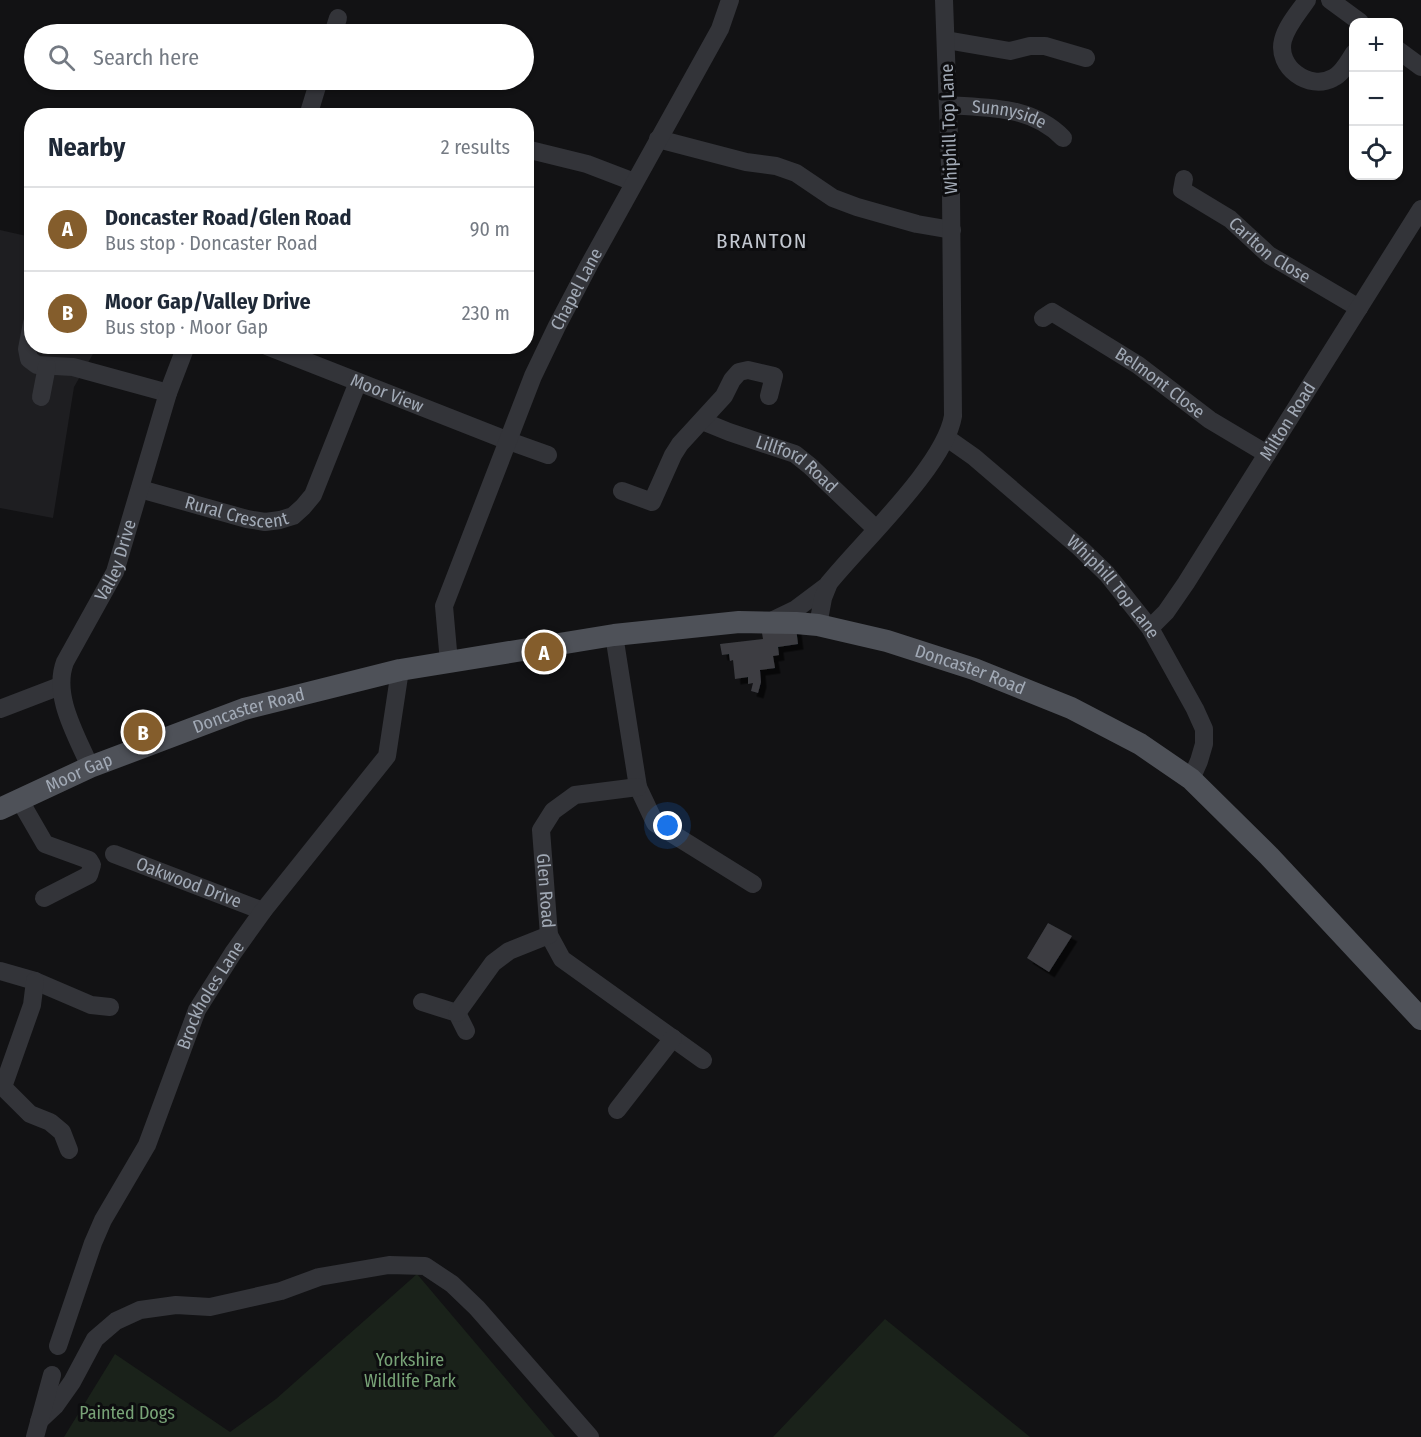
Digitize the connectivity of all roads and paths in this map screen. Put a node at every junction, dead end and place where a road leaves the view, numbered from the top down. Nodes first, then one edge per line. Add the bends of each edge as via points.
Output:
1 (730, 0) edge
2 (944, 0) edge
3 (1307, 0) edge
4 (1330, 0) edge
5 (1355, 18) edge
6 (946, 40) junction
7 (1403, 54) edge
8 (1086, 58) dead end
9 (1349, 59) edge
10 (1421, 67) edge
11 (316, 90) edge
12 (948, 105) junction
13 (310, 108) edge
14 (1059, 128) dead end
15 (658, 139) junction
16 (534, 151) edge
17 (634, 182) junction
18 (1179, 188) dead end
19 (1421, 210) edge
20 (952, 230) junction
21 (1359, 308) junction
22 (1050, 311) dead end
23 (28, 354) edge
24 (183, 354) edge
25 (287, 354) edge
26 (47, 366) junction
27 (358, 382) junction
28 (168, 393) junction
29 (769, 396) dead end
30 (41, 397) dead end
31 (702, 421) junction
32 (947, 438) junction
33 (507, 440) junction
34 (548, 454) dead end
35 (1267, 454) junction
36 (140, 489) junction
37 (622, 491) dead end
38 (876, 529) junction
39 (828, 585) junction
40 (769, 622) junction
41 (818, 626) junction
42 (1150, 628) junction
43 (614, 635) junction
44 (449, 662) junction
45 (400, 670) junction
46 (60, 686) junction
47 (0, 709) edge
48 (160, 741) joint
49 (90, 767) junction
50 (1191, 779) junction
51 (638, 787) junction
52 (9, 804) edge
53 (114, 854) dead end
54 (753, 884) dead end
55 (44, 898) dead end
56 (263, 911) junction
57 (549, 935) junction
58 (0, 971) edge
59 (35, 981) junction
60 (422, 1002) dead end
61 (110, 1008) dead end
62 (457, 1013) junction
63 (1421, 1019) edge
64 (466, 1031) dead end
65 (673, 1038) junction
66 (703, 1060) dead end
67 (1, 1087) edge
68 (617, 1110) dead end
69 (69, 1150) dead end
70 (58, 1346) dead end
71 (52, 1375) dead end
72 (37, 1429) edge
73 (590, 1437) edge

1 - 15 street, Chapel Lane via 720,29
2 - 6 street, Whiphill Top Lane
3 - 9 street via 1283,41 1288,65 1296,75 1321,81 1332,79
4 - 5 street
6 - 8 street via 1010,51 1045,46
6 - 12 street, Whiphill Top Lane
7 - 10 street
11 - 13 street
12 - 14 street, Sunnyside via 1023,113
12 - 20 street, Whiphill Top Lane
15 - 17 street, Chapel Lane
15 - 20 street via 776,166 796,173 833,198 917,224
16 - 17 street via 587,164
17 - 33 street, Chapel Lane via 556,326
18 - 21 street, Carlton Close via 1230,219 1269,255
19 - 21 street, Milton Road
20 - 32 street, Whiphill Top Lane via 953,416
21 - 35 street, Milton Road
22 - 35 street, Belmont Close via 1138,365 1210,420
23 - 26 street via 37,365
24 - 28 street, Valley Drive
25 - 27 street, Moor View
26 - 28 street via 82,369
26 - 30 street
27 - 33 street, Moor View
27 - 36 street, Rural Crescent via 313,495 293,516 264,522
28 - 36 street, Valley Drive
29 - 31 street via 777,368 739,372
31 - 37 street via 673,455 650,507
31 - 38 street, Lillford Road via 795,454
32 - 38 street, Whiphill Top Lane
32 - 42 street, Whiphill Top Lane via 1079,547 1107,574
33 - 34 street, Moor View
33 - 44 street, Chapel Lane via 444,606
35 - 42 street, Milton Road via 1186,583
36 - 46 street, Valley Drive via 115,572 65,662
38 - 39 street, Whiphill Top Lane
39 - 40 street via 796,609
39 - 41 street, Whiphill Top Lane
40 - 41 main road, Doncaster Road
40 - 43 main road, Doncaster Road
41 - 50 main road, Doncaster Road via 887,641 1030,691 1140,744
42 - 50 street, Whiphill Top Lane via 1204,729 1204,744
43 - 44 main road, Doncaster Road
43 - 51 street
44 - 45 main road, Doncaster Road
45 - 48 main road, Doncaster Road via 244,709
45 - 56 street, Brockholes Lane via 387,756
46 - 47 street
46 - 49 street
48 - 49 main road, Moor Gap
49 - 52 main road, Moor Gap
50 - 63 main road, Doncaster Road via 1269,856
51 - 54 street via 655,823
51 - 57 street, Glen Road via 575,795 553,811 542,830
52 - 55 street via 45,844 89,860 92,865 89,875
53 - 56 street, Oakwood Drive
56 - 70 street, Brockholes Lane via 197,1010 147,1145 93,1244
57 - 62 street via 509,951 493,963
57 - 65 street, Glen Road via 562,959
58 - 59 street
59 - 61 street via 91,1005
59 - 67 street via 32,1005
60 - 62 street
62 - 64 street
65 - 66 street, Glen Road
65 - 68 street
67 - 69 street via 30,1114 62,1132
71 - 72 street
72 - 73 street via 72,1382 95,1340 116,1321 140,1310 176,1305 210,1307 280,1291 319,1277 389,1265 425,1266 452,1284

